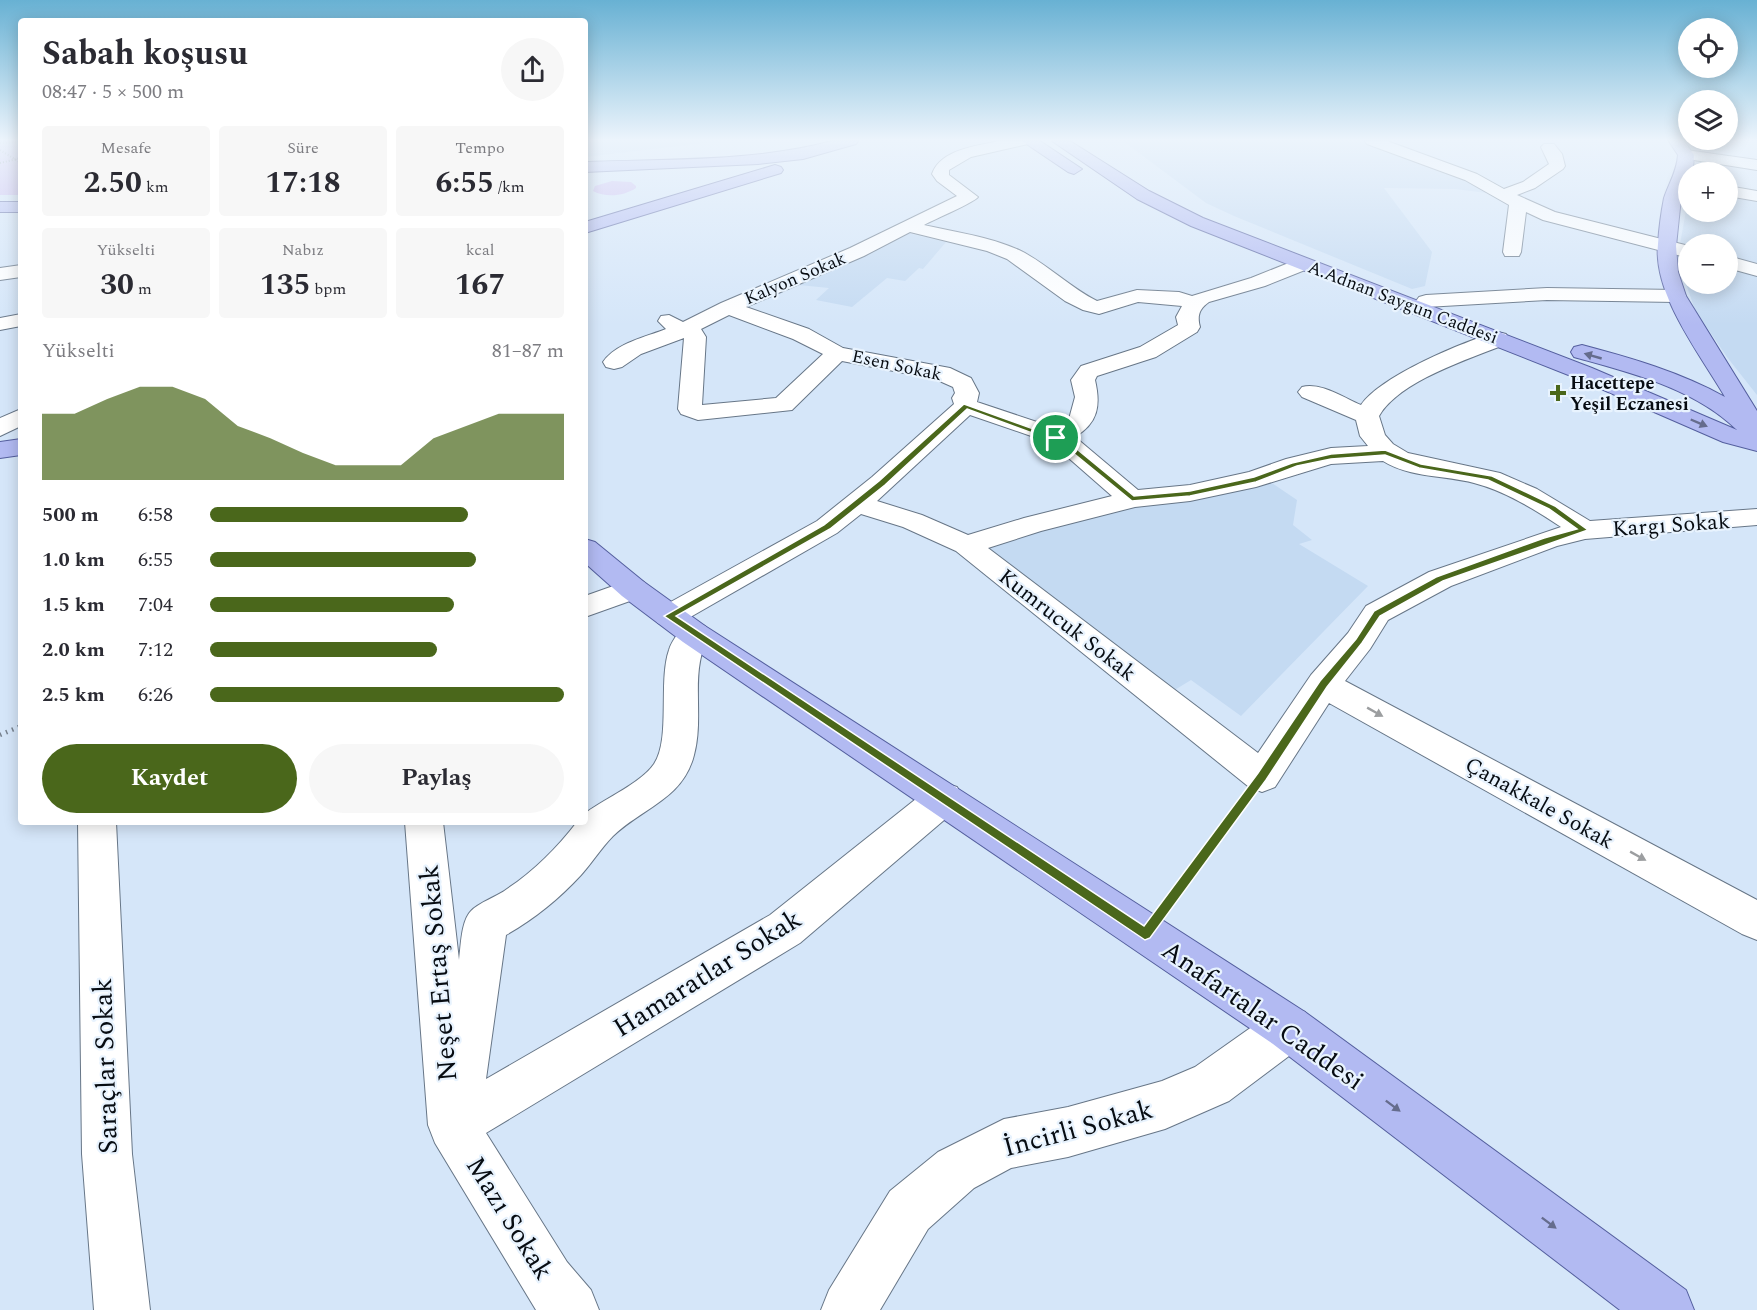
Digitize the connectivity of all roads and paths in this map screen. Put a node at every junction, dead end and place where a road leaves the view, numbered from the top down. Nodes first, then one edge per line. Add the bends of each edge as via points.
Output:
1 (669, 202) edge
2 (955, 202) edge
3 (1139, 202) edge
4 (1161, 202) edge
5 (1172, 202) edge
6 (1187, 202) edge
7 (1510, 202) edge
8 (1518, 202) edge
9 (1672, 202) edge
10 (1206, 220) junction
11 (908, 226) junction
12 (588, 227) edge
13 (1667, 246) junction
14 (1678, 249) edge
15 (1512, 252) dead end
16 (1303, 264) junction
17 (1738, 265) edge
18 (1757, 270) edge
19 (18, 271) edge
20 (0, 274) edge
21 (1676, 296) junction
22 (1426, 302) junction
23 (1194, 303) junction
24 (728, 307) junction
25 (18, 321) edge
26 (0, 324) edge
27 (674, 325) junction
28 (1497, 339) junction
29 (837, 353) junction
30 (1710, 356) junction
31 (614, 362) dead end
32 (1584, 373) junction
33 (1662, 377) junction
34 (1310, 392) dead end
35 (966, 406) junction
36 (1367, 416) junction
37 (18, 418) edge
38 (0, 428) edge
39 (1757, 430) edge
40 (1757, 435) edge
41 (1056, 438) junction
42 (1757, 442) edge
43 (18, 447) edge
44 (0, 450) edge
45 (1385, 453) junction
46 (18, 465) edge
47 (0, 468) edge
48 (1132, 499) junction
49 (856, 504) junction
50 (1757, 517) edge
51 (1584, 530) junction
52 (966, 545) junction
53 (588, 551) edge
54 (633, 589) junction
55 (588, 606) edge
56 (682, 625) junction
57 (1323, 684) junction
58 (18, 727) edge
59 (0, 735) edge
60 (1262, 777) junction
61 (944, 798) junction
62 (97, 825) edge
63 (424, 825) edge
64 (1757, 921) edge
65 (1145, 934) junction
66 (1288, 1028) junction
67 (453, 1125) junction
68 (122, 1310) edge
69 (571, 1310) edge
70 (849, 1310) edge
71 (1666, 1310) edge

1 - 12 main road
2 - 11 street, Kalyon Sokak
3 - 10 main road via 1167,214
4 - 10 main road, A.Adnan Saygun Caddesi
5 - 10 main road, A.Adnan Saygun Caddesi
6 - 10 main road
7 - 15 street
8 - 13 street via 1575,224
9 - 13 main road
10 - 16 main road, A.Adnan Saygun Caddesi
10 - 22 main road, A.Adnan Saygun Caddesi
11 - 23 street via 1014,255 1071,297 1090,306 1099,308 1137,296 1179,298
11 - 24 street, Kalyon Sokak
13 - 14 street
13 - 21 main road via 1668,272
16 - 23 street
16 - 28 main road, A.Adnan Saygun Caddesi
17 - 18 street
19 - 20 street
21 - 22 street via 1547,294
21 - 30 main road
33 -> 22 main road, A.Adnan Saygun Caddesi
23 - 41 street via 1187,317 1190,327 1149,352 1089,371 1083,380 1087,397 1080,423
24 - 27 street, Kalyon Sokak
24 - 29 street, Esen Sokak via 801,334
25 - 26 street
27 - 29 street via 695,337 690,410 698,413 783,405
27 - 31 street, Kalyon Sokak
28 - 32 main road, A.Adnan Saygun Caddesi
28 - 36 street via 1391,389 1371,405
29 - 35 street, Esen Sokak via 953,377 966,388
30 - 33 main road via 1684,374
30 - 39 main road
32 - 33 main road via 1626,379
32 -> 42 main road, A.Adnan Saygun Caddesi via 1732,437
33 - 40 main road, A.Adnan Saygun Caddesi via 1730,411
34 - 36 street
35 - 41 street
35 - 49 street
36 - 45 street
37 - 38 street
41 - 48 street
43 - 44 main road
45 - 48 street via 1331,456 1256,479 1190,493
45 - 51 street, Kargı Sokak via 1419,466 1490,478 1552,507
46 - 47 main road
48 - 52 street
49 - 52 street, Kumrucuk Sokak via 939,531
49 - 56 street
50 - 51 street, Kargı Sokak
51 - 57 street via 1440,579 1377,613
52 - 60 street, Kumrucuk Sokak
53 - 54 main road, Anafartalar Caddesi
54 - 55 street
54 - 56 main road, Anafartalar Caddesi
56 - 61 main road, Anafartalar Caddesi
56 - 67 street via 680,732 672,769 594,829 576,853 534,893 486,924
57 - 60 street
57 -> 64 street, Çanakkale Sokak
58 - 59 path
60 - 65 path
61 - 65 main road, Anafartalar Caddesi
61 - 67 street, Hamaratlar Sokak via 785,928
62 - 68 street, Saraçlar Sokak via 107,1154
63 - 67 street, Neşet Ertaş Sokak
65 - 66 main road, Anafartalar Caddesi
66 - 70 street, İncirli Sokak via 1212,1084 1165,1105 1068,1132 1004,1144 956,1170 909,1210
66 -> 71 main road, Anafartalar Caddesi
67 - 69 street, Mazı Sokak via 548,1281

